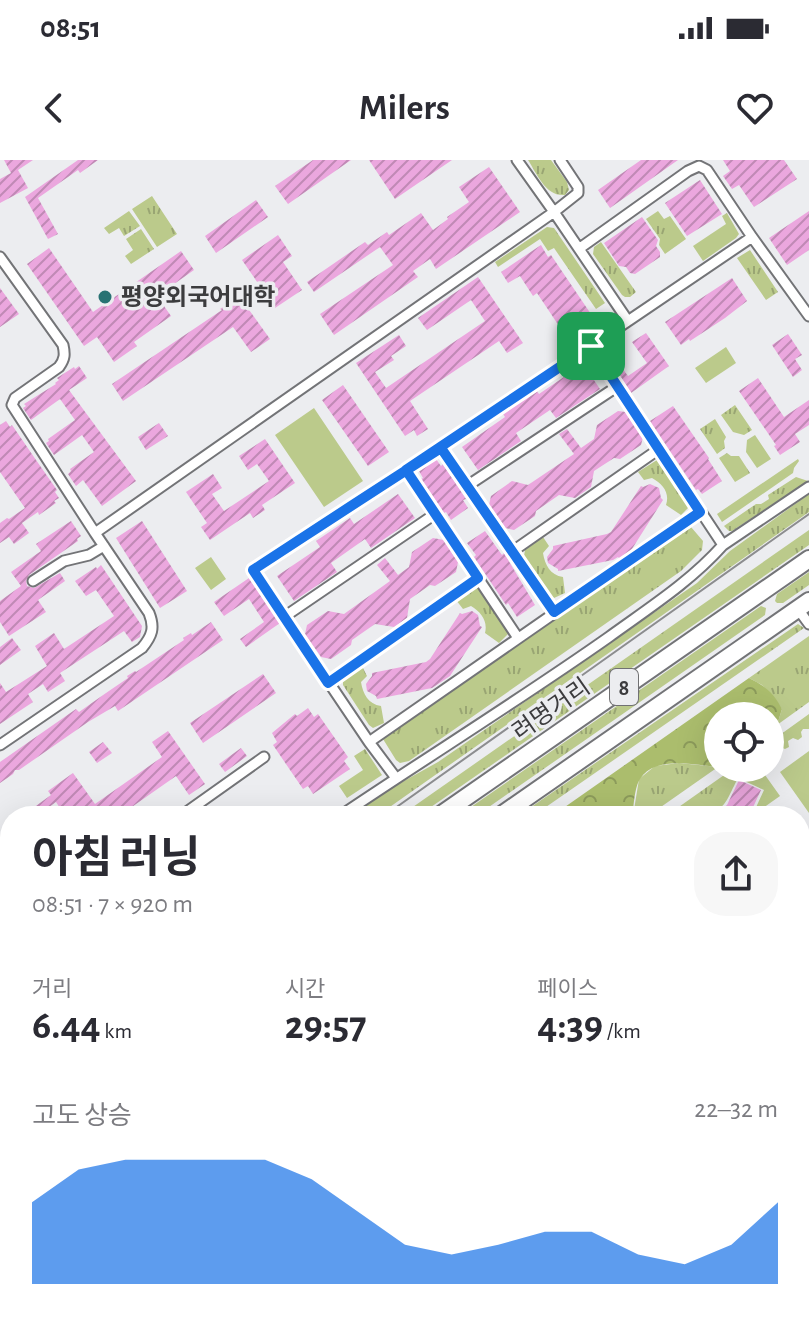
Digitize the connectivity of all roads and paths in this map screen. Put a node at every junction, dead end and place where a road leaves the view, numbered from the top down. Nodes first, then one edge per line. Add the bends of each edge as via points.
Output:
1 (517, 160) edge
2 (560, 160) edge
3 (554, 212) junction
4 (752, 237) junction
5 (580, 248) junction
6 (0, 257) edge
7 (809, 316) edge
8 (628, 321) junction
9 (591, 346) junction
10 (618, 386) junction
11 (441, 448) junction
12 (659, 449) junction
13 (406, 470) junction
14 (467, 486) junction
15 (809, 487) edge
16 (700, 512) junction
17 (435, 514) junction
18 (95, 533) junction
19 (723, 545) junction
20 (104, 546) junction
21 (513, 551) junction
22 (809, 559) edge
23 (478, 578) junction
24 (33, 581) dead end
25 (803, 605) edge
26 (554, 612) junction
27 (284, 617) junction
28 (809, 624) edge
29 (518, 638) junction
30 (328, 683) junction
31 (369, 742) junction
32 (0, 745) edge
33 (264, 757) dead end
34 (396, 778) junction
35 (195, 806) edge
36 (355, 806) edge
37 (453, 806) edge
38 (514, 806) edge

1 - 3 street
2 - 3 street via 578,193
3 - 5 street
3 - 18 street
4 - 5 street via 707,170 699,166
4 - 7 street
4 - 8 street
5 - 8 street
6 - 18 street via 65,352 59,367 12,405
8 - 9 street
9 - 10 street
9 - 11 street
10 - 12 street
10 - 14 street
11 - 13 street
11 - 14 street
12 - 16 street
12 - 21 street
13 - 17 street
13 - 27 street via 253,570
14 - 21 street
15 - 19 street
16 - 19 street
16 - 26 street
17 - 23 street
17 - 27 street
18 - 20 street
19 - 34 street via 685,582 585,654
20 - 24 street via 64,561
20 - 32 street via 149,613 149,639
21 - 26 street
22 - 37 highway, 려명거리 / 8
23 - 29 street
23 - 30 street
25 - 28 street
25 - 38 highway, 8
26 - 29 street
27 - 30 street
29 - 31 street
30 - 31 street
31 - 34 street
33 - 35 street
34 - 36 street

